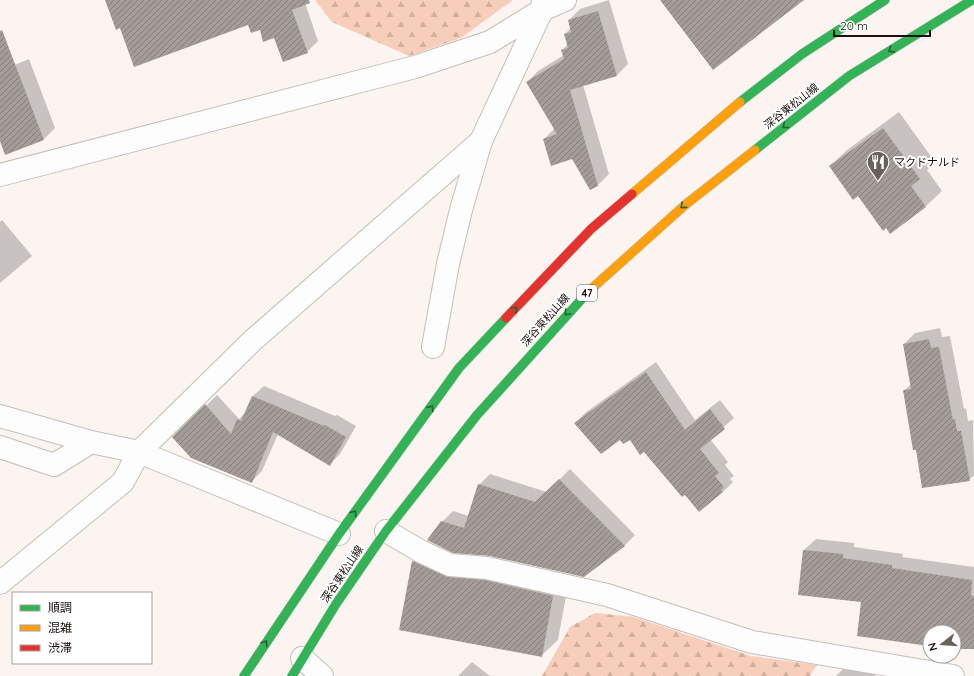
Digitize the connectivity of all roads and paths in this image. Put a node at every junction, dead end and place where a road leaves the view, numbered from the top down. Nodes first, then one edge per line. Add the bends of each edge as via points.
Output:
1 (565, 0) edge
2 (885, 0) edge
3 (972, 0) edge
4 (542, 5) edge
5 (481, 141) junction
6 (0, 175) edge
7 (433, 347) dead end
8 (0, 416) edge
9 (91, 442) junction
10 (0, 447) edge
11 (139, 452) junction
12 (386, 531) junction
13 (339, 534) junction
14 (0, 582) edge
15 (297, 667) edge
16 (244, 676) edge
17 (322, 676) edge
18 (953, 676) edge

1 - 4 street
13 -> 2 main road via 459,368 591,230 739,103 802,54
3 -> 12 main road, 深谷東松山線 / 47 via 849,76 685,204 587,293 476,415
4 - 5 street
4 - 6 street via 490,42 416,67
5 - 7 street via 448,264
5 - 11 street via 252,342
8 - 9 street
9 - 10 street via 54,465
9 - 11 street
11 - 13 street
11 - 14 street via 122,482
12 - 15 main road, 深谷東松山線 / 47
12 - 18 street via 450,565 487,568 607,595 752,642
16 -> 13 main road
15 - 17 street

